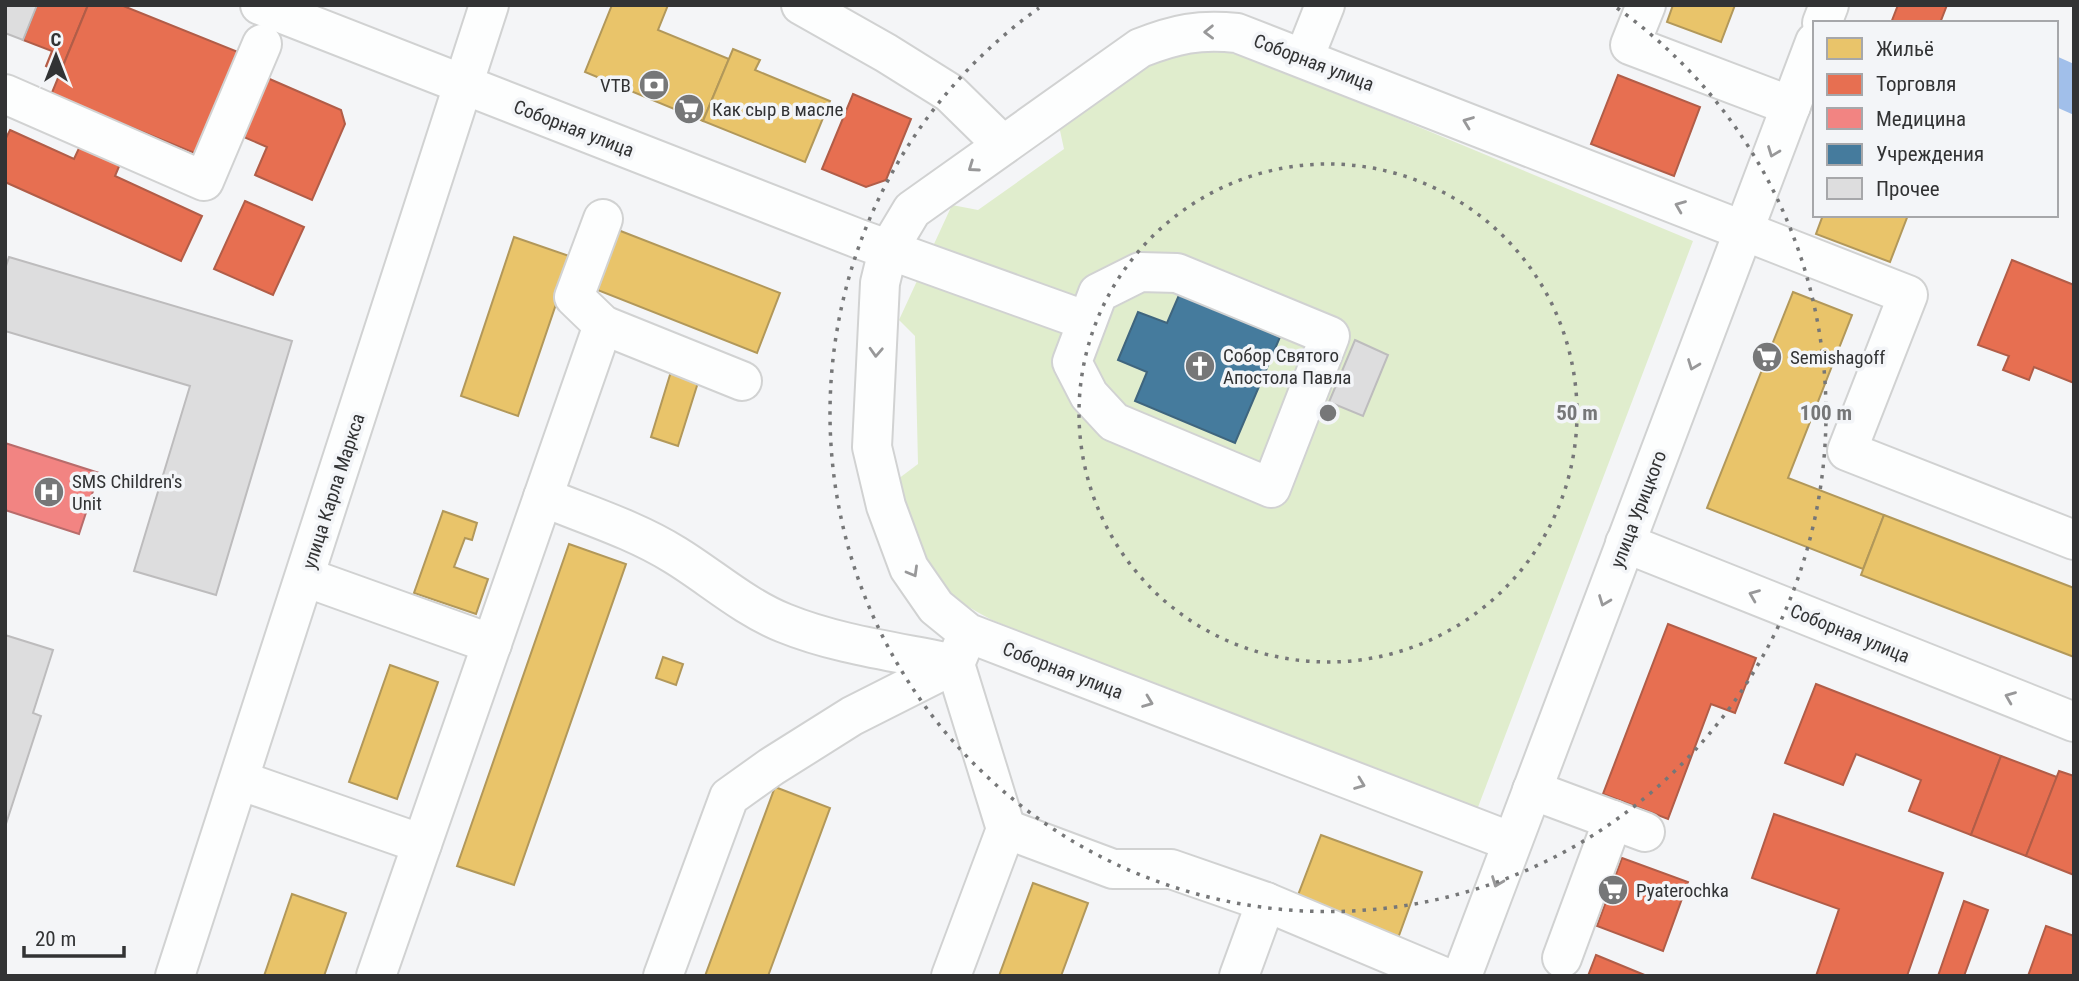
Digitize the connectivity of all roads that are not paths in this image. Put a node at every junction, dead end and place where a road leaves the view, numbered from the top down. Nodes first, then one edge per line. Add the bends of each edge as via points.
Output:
1 (260, 5) edge
2 (489, 5) edge
3 (801, 5) edge
4 (1325, 5) edge
5 (1646, 5) edge
6 (262, 44) dead end
7 (1813, 47) edge
8 (1304, 58) junction
9 (463, 86) junction
10 (5, 94) edge
11 (1791, 106) junction
12 (1003, 145) junction
13 (603, 219) dead end
14 (1744, 231) junction
15 (884, 267) junction
16 (1087, 321) junction
17 (603, 325) junction
18 (742, 381) dead end
19 (543, 497) junction
20 (2074, 540) edge
21 (1625, 543) junction
22 (305, 577) junction
23 (492, 644) junction
24 (961, 649) junction
25 (2074, 722) edge
26 (239, 780) junction
27 (1532, 790) junction
28 (1006, 829) junction
29 (1512, 842) junction
30 (422, 844) junction
31 (1266, 902) junction
32 (1562, 958) dead end
33 (175, 976) edge
34 (376, 976) edge
35 (663, 976) edge
36 (951, 976) edge
37 (1239, 976) edge
38 (1443, 976) edge
39 (1462, 976) edge

1 - 9 street, Соборная улица
2 - 9 street, улица Карла Маркса
3 - 12 street via 950,93
4 - 8 street
5 - 11 street via 1630,45
6 - 10 street via 204,181
7 - 11 street, улица Урицкого
8 -> 12 street, Соборная улица via 1237,33 1209,30 1174,35 1140,48
14 -> 8 street, Соборная улица
9 - 15 street, Соборная улица
9 - 22 street, улица Карла Маркса
11 -> 14 street, улица Урицкого
12 -> 15 street, Соборная улица via 912,210
13 - 17 street via 574,297
14 - 20 street, Соборная улица via 1908,295 1847,451
14 -> 21 street, улица Урицкого
15 - 16 street
15 -> 24 street, Соборная улица via 872,447 886,506 909,568
16 - 16 street via 1072,362 1089,395 1114,422 1271,488 1330,336 1177,273 1140,272 1098,293
17 - 18 street
17 - 19 street
19 - 23 street
19 - 24 street via 673,554 781,622 821,636
25 -> 21 street, Соборная улица
21 -> 27 street, улица Урицкого
22 - 23 street
22 - 26 street, улица Карла Маркса
23 - 30 street
24 - 28 street
24 -> 29 street, Соборная улица
24 - 35 street via 729,797
26 - 30 street
26 - 33 street, улица Карла Маркса
27 - 29 street, улица Урицкого
27 - 32 street via 1629,826
28 - 31 street via 1113,869 1171,869
28 - 36 street
29 -> 39 street, улица Урицкого
30 - 34 street
31 - 37 street
31 - 38 street

